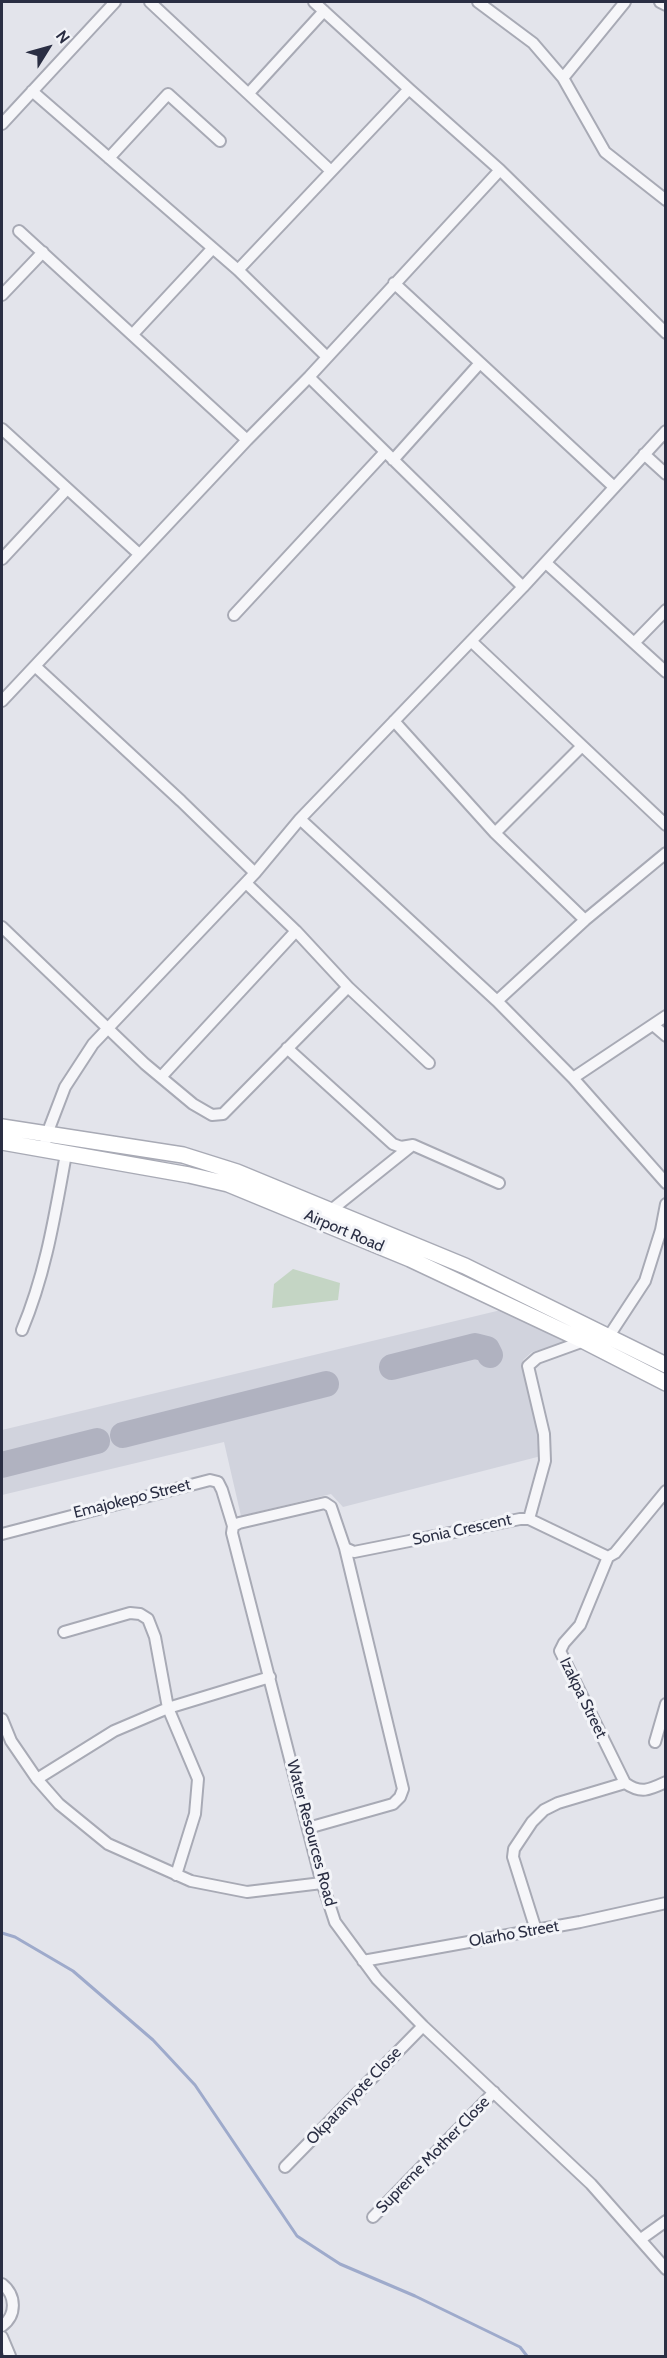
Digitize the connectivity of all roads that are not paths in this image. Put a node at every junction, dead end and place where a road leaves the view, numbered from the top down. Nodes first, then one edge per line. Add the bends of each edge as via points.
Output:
1 (115, 2) edge
2 (150, 2) edge
3 (314, 2) edge
4 (478, 2) edge
5 (625, 2) edge
6 (660, 2) edge
7 (666, 5) edge
8 (324, 11) junction
9 (563, 78) junction
10 (409, 89) junction
11 (32, 91) junction
12 (249, 93) junction
13 (2, 124) edge
14 (220, 141) dead end
15 (109, 158) junction
16 (501, 170) junction
17 (331, 171) junction
18 (666, 200) edge
19 (19, 231) dead end
20 (212, 249) junction
21 (43, 252) junction
22 (238, 270) junction
23 (394, 283) junction
24 (2, 296) edge
25 (666, 333) edge
26 (133, 334) junction
27 (327, 357) junction
28 (480, 363) junction
29 (309, 377) junction
30 (2, 429) edge
31 (666, 431) edge
32 (247, 440) junction
33 (644, 454) junction
34 (389, 456) junction
35 (666, 474) edge
36 (614, 486) junction
37 (67, 489) junction
38 (139, 554) junction
39 (2, 559) edge
40 (546, 562) junction
41 (523, 587) junction
42 (666, 610) edge
43 (234, 615) dead end
44 (471, 641) junction
45 (634, 643) junction
46 (35, 666) junction
47 (666, 672) edge
48 (2, 701) edge
49 (394, 721) junction
50 (582, 746) junction
51 (300, 819) junction
52 (666, 825) edge
53 (495, 833) junction
54 (666, 853) edge
55 (255, 873) junction
56 (246, 883) junction
57 (585, 920) junction
58 (3, 931) edge
59 (296, 931) junction
60 (348, 987) junction
61 (497, 1001) junction
62 (666, 1016) edge
63 (653, 1025) junction
64 (108, 1029) junction
65 (666, 1036) edge
66 (287, 1048) junction
67 (429, 1063) dead end
68 (160, 1077) junction
69 (573, 1078) junction
70 (2, 1127) edge
71 (47, 1134) junction
72 (2, 1142) edge
73 (413, 1145) junction
74 (44, 1149) junction
75 (66, 1154) junction
76 (499, 1183) dead end
77 (666, 1183) edge
78 (666, 1204) edge
79 (330, 1211) junction
80 (413, 1252) junction
81 (22, 1330) dead end
82 (609, 1336) junction
83 (584, 1341) junction
84 (666, 1365) edge
85 (666, 1383) edge
86 (666, 1491) edge
87 (529, 1519) junction
88 (233, 1526) junction
89 (2, 1534) edge
90 (345, 1548) junction
91 (608, 1557) junction
92 (64, 1632) dead end
93 (270, 1677) junction
94 (666, 1704) edge
95 (168, 1708) junction
96 (2, 1719) edge
97 (655, 1742) dead end
98 (37, 1779) junction
99 (666, 1782) edge
100 (625, 1783) junction
101 (308, 1828) junction
102 (176, 1875) junction
103 (322, 1883) junction
104 (666, 1903) edge
105 (536, 1930) junction
106 (363, 1961) junction
107 (423, 2026) junction
108 (494, 2092) junction
109 (285, 2167) dead end
110 (373, 2217) dead end
111 (666, 2221) edge
112 (641, 2239) junction
113 (666, 2269) edge
114 (2, 2284) edge
115 (2, 2326) edge
116 (2, 2337) edge
117 (10, 2356) edge

1 - 11 street
2 - 12 street
3 - 8 street
4 - 9 street via 533,43
5 - 9 street
6 - 7 street
8 - 10 street
8 - 12 street
9 - 18 street via 604,152
10 - 16 street
10 - 17 street
11 - 13 street
11 - 15 street
12 - 17 street
14 - 15 street via 168,94
15 - 20 street
16 - 23 street
16 - 25 street
17 - 22 street
19 - 21 street
20 - 22 street
20 - 26 street
21 - 24 street
21 - 26 street
22 - 27 street
23 - 27 street
23 - 28 street
26 - 32 street
27 - 29 street
28 - 34 street
28 - 36 street
29 - 32 street
29 - 34 street
30 - 37 street
31 - 33 street
32 - 38 street
33 - 35 street
33 - 36 street
34 - 41 street
34 - 43 street
36 - 40 street
37 - 38 street
37 - 39 street
38 - 46 street
40 - 41 street
40 - 45 street
41 - 44 street
42 - 45 street
44 - 49 street
44 - 50 street
45 - 47 street
46 - 48 street
46 - 55 street
49 - 51 street
49 - 53 street
50 - 52 street
50 - 53 street
51 - 55 street
51 - 61 street
53 - 57 street
54 - 57 street
55 - 56 street
56 - 59 street
56 - 64 street
57 - 61 street
58 - 64 street
59 - 60 street
59 - 68 street
60 - 66 street
60 - 67 street
61 - 69 street
62 - 63 street
63 - 65 street
63 - 69 street
64 - 68 street
64 - 71 street via 93,1044 65,1087
66 - 68 street via 223,1114 212,1115 193,1104
66 - 73 street via 393,1144
69 - 77 street
70 - 71 main road, Airport Road
71 - 74 street
71 - 79 main road, Airport Road via 183,1155 237,1172
72 - 74 main road, Airport Road
73 - 76 street
73 - 79 street
74 - 75 main road, Airport Road
75 - 80 main road, Airport Road via 228,1184
75 - 81 street via 50,1242 35,1300
78 - 82 street via 645,1281
79 - 80 main road, Airport Road
80 - 82 main road, Airport Road via 465,1266
80 - 83 main road, Airport Road
82 - 84 main road, Airport Road
83 - 85 main road, Airport Road
83 - 87 street via 537,1358 528,1366 544,1434 545,1461
86 - 91 street, Izakpa Street
87 - 90 street, Sonia Crescent via 354,1552
87 - 91 street, Sonia Crescent
88 - 89 street, Emajokepo Street via 222,1490 218,1482 210,1480
88 - 90 street via 325,1503 332,1507
88 - 93 street, Water Resources Road
90 - 101 street via 403,1789 393,1804
91 - 100 street, Izakpa Street via 580,1625 561,1651
92 - 95 street via 130,1613 148,1619
93 - 95 street
93 - 101 street, Water Resources Road
94 - 97 street
95 - 98 street via 114,1731
95 - 102 street via 198,1779 195,1814
96 - 98 street via 11,1741
98 - 102 street via 59,1804 108,1844
99 - 100 street via 636,1790
100 - 105 street via 544,1810 514,1849 513,1857
101 - 103 street, Water Resources Road
102 - 103 street via 247,1892
103 - 106 street, Water Resources Road via 335,1922
104 - 105 street, Olarho Street
105 - 106 street, Olarho Street
106 - 107 street, Water Resources Road
107 - 108 street, Water Resources Road
107 - 109 street, Okparanyote Close
108 - 110 street, Supreme Mother Close
108 - 112 street, Water Resources Road via 591,2184
111 - 112 street
112 - 113 street, Water Resources Road
114 - 115 street via 12,2296 14,2306
116 - 117 street

